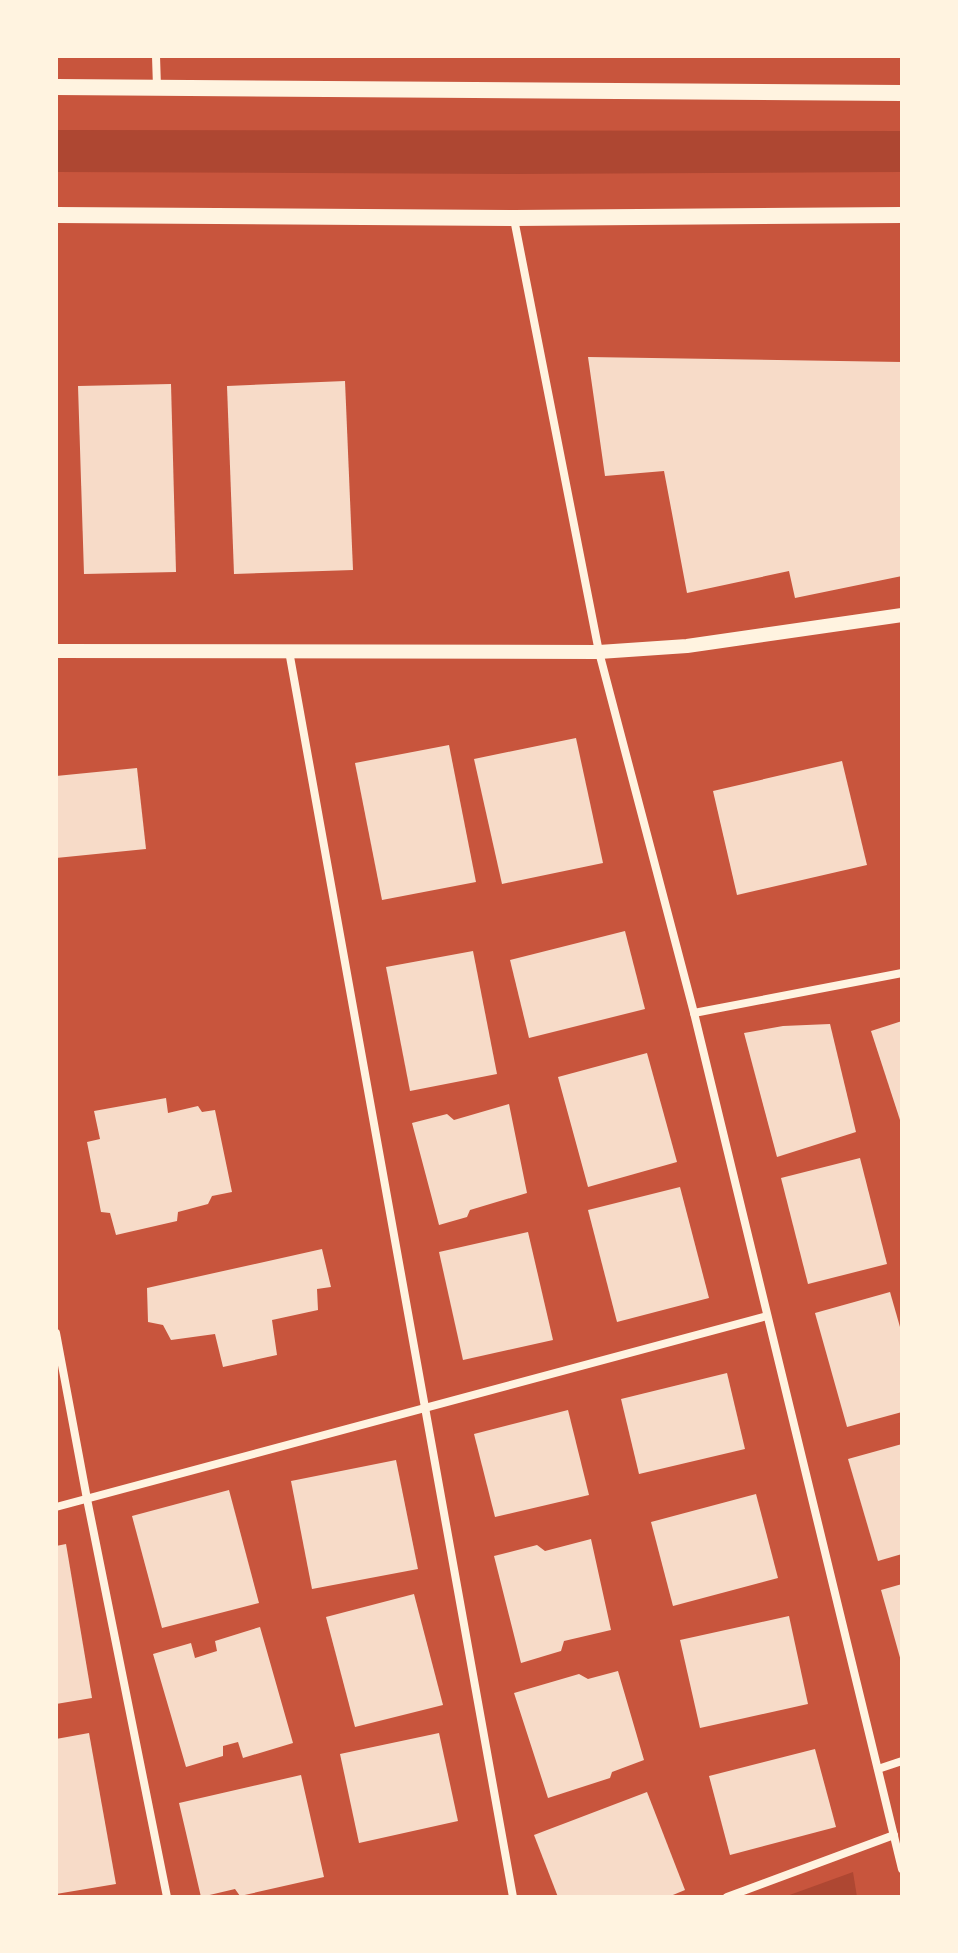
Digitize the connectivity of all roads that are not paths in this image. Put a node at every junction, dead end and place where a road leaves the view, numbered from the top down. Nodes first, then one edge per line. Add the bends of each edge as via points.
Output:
1 (156, 56) edge
2 (56, 87) edge
3 (157, 87) junction
4 (902, 93) edge
5 (56, 215) edge
6 (902, 215) edge
7 (514, 218) junction
8 (902, 615) edge
9 (56, 651) edge
10 (289, 651) junction
11 (599, 652) junction
12 (902, 973) edge
13 (694, 1013) junction
14 (767, 1316) junction
15 (56, 1333) edge
16 (426, 1408) junction
17 (87, 1499) junction
18 (56, 1507) edge
19 (902, 1761) edge
20 (878, 1769) junction
21 (894, 1835) junction
22 (902, 1869) edge
23 (167, 1897) edge
24 (513, 1897) edge
25 (727, 1897) edge

1 - 3 street
2 - 3 main road
3 - 4 main road
5 - 7 main road
6 - 7 main road
7 - 11 street
8 - 11 street via 687,646
9 - 10 street
10 - 11 street
10 - 16 street
11 - 13 street
12 - 13 street
13 - 14 street
14 - 16 street
14 - 20 street
15 - 17 street
16 - 17 street
16 - 24 street
17 - 18 street
17 - 23 street
19 - 20 street
20 - 21 street
21 - 22 street
21 - 25 street

